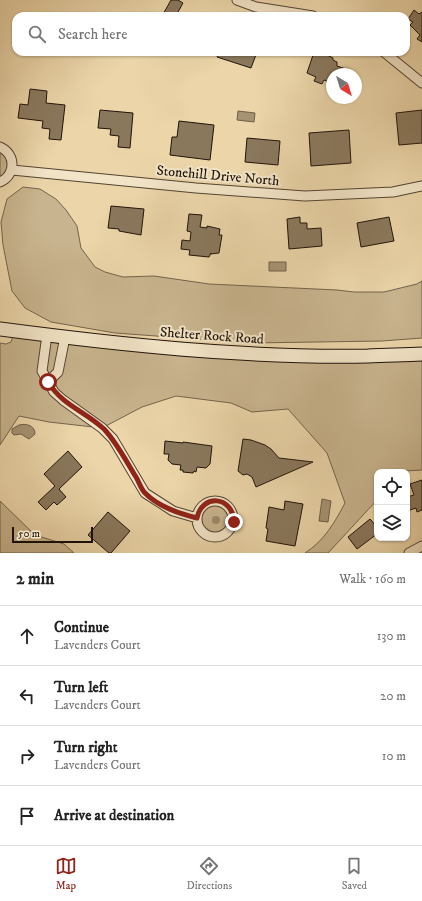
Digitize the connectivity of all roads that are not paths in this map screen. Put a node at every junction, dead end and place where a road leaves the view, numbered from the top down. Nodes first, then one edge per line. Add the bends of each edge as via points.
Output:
1 (237, 0) edge
2 (288, 12) edge
3 (389, 56) edge
4 (422, 83) edge
5 (0, 147) edge
6 (12, 170) junction
7 (0, 182) edge
8 (422, 186) edge
9 (0, 329) edge
10 (47, 335) junction
11 (65, 337) junction
12 (422, 354) edge
13 (48, 382) junction
14 (197, 518) junction
15 (422, 546) edge
16 (409, 553) edge

1 - 2 street via 256,7
3 - 4 street
5 - 6 street via 9,153
6 - 7 street via 9,176
6 - 8 street, Stonehill Drive North via 305,196 393,192
9 - 10 main road, Shelter Rock Road
10 - 11 main road, Shelter Rock Road
10 - 13 street via 42,371
11 - 12 main road, Shelter Rock Road via 212,352 317,357
11 - 13 street via 58,372
13 - 14 street via 63,400 113,439 145,493 173,512
14 - 14 street via 200,530 210,537 217,538 228,532 234,522 234,515 228,505 217,500 205,503
15 - 16 street

